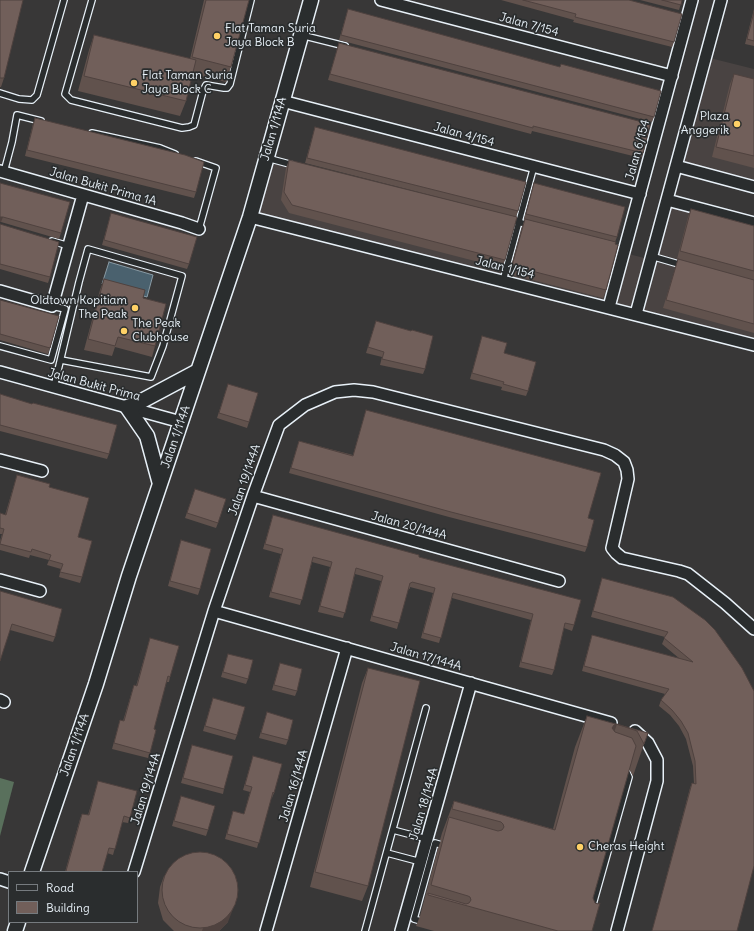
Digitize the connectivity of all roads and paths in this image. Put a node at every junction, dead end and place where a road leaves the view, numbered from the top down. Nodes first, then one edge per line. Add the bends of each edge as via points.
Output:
1 (64, 0) edge
2 (92, 0) edge
3 (251, 0) edge
4 (311, 0) edge
5 (381, 0) edge
6 (692, 0) edge
7 (721, 0) edge
8 (301, 35) junction
9 (350, 47) edge
10 (672, 76) junction
11 (0, 93) edge
12 (282, 101) junction
13 (44, 121) edge
14 (87, 131) edge
15 (181, 156) edge
16 (188, 158) edge
17 (266, 158) junction
18 (296, 166) edge
19 (534, 166) junction
20 (676, 166) junction
21 (2, 172) edge
22 (754, 187) edge
23 (83, 194) junction
24 (640, 194) junction
25 (667, 200) junction
26 (250, 217) junction
27 (503, 218) edge
28 (519, 222) junction
29 (754, 223) edge
30 (534, 226) edge
31 (199, 228) joint
32 (46, 239) edge
33 (69, 246) junction
34 (651, 256) junction
35 (688, 266) edge
36 (503, 280) junction
37 (0, 292) edge
38 (52, 306) junction
39 (609, 307) junction
40 (636, 314) junction
41 (754, 345) edge
42 (0, 346) edge
43 (61, 360) junction
44 (198, 371) junction
45 (0, 372) edge
46 (54, 387) junction
47 (126, 407) junction
48 (181, 422) junction
49 (0, 460) edge
50 (42, 470) dead end
51 (160, 484) junction
52 (252, 496) junction
53 (0, 580) edge
54 (559, 581) dead end
55 (40, 591) dead end
56 (214, 611) junction
57 (754, 629) edge
58 (347, 648) junction
59 (471, 683) junction
60 (426, 708) dead end
61 (617, 764) edge
62 (393, 830) junction
63 (427, 839) junction
64 (450, 848) edge
65 (387, 853) junction
66 (421, 862) junction
67 (32, 871) edge
68 (134, 871) edge
69 (590, 916) edge
70 (428, 923) dead end
71 (266, 931) edge
72 (365, 931) edge
73 (401, 931) edge
74 (617, 931) edge

1 - 11 lane via 37,95 32,100
2 - 3 lane via 65,94 71,100 182,128 194,125 206,85 227,88 230,84
4 - 8 street, Jalan 1/114A
5 - 10 street, Jalan 7/154
6 - 10 street, Jalan 6/154 via 684,16
7 - 20 street
8 - 9 lane
8 - 12 street, Jalan 1/114A
10 - 24 street, Jalan 6/154 via 654,126
12 - 17 street, Jalan 1/114A
12 - 19 street, Jalan 4/154
13 - 21 lane via 17,115 12,142
14 - 15 lane via 160,148
16 - 31 lane via 216,168
17 - 18 lane
17 - 26 street, Jalan 1/114A
19 - 24 street, Jalan 4/154
19 - 28 lane
20 - 22 street
20 - 25 street
21 - 23 street, Jalan Bukit Prima 1A
23 - 31 street, Jalan Bukit Prima 1A
23 - 33 street
24 - 39 street, Jalan 6/154 via 621,248
25 - 29 street
25 - 34 street
26 - 36 street, Jalan 1/154
26 - 44 street, Jalan 1/114A
27 - 28 lane
28 - 30 lane
28 - 36 lane
32 - 33 lane
33 - 38 street
34 - 35 lane
34 - 40 street
36 - 39 street, Jalan 1/154
37 - 38 street
38 - 42 lane via 65,309 51,360
39 - 40 street, Jalan 1/154
40 - 41 street, Jalan 1/154
43 - 43 lane via 151,376 163,346 182,276 88,249
43 - 46 lane
44 - 47 street
44 - 48 street, Jalan 1/114A
45 - 46 street, Jalan Bukit Prima
46 - 47 street, Jalan Bukit Prima
47 - 48 street, Jalan Bukit Prima
47 - 51 street via 147,436
48 - 51 street, Jalan 1/114A
49 - 50 street
51 - 67 street, Jalan 1/114A
52 - 54 street, Jalan 20/144A
52 - 56 street, Jalan 19/144A
52 - 57 street, Jalan 19/144A via 279,425 305,405 335,392 373,392 604,450 615,454 624,462 627,470 628,479 612,548 616,553 622,558 688,574
53 - 55 street
56 - 58 street, Jalan 17/144A
56 - 68 street, Jalan 19/144A
58 - 59 street, Jalan 17/144A
58 - 71 street, Jalan 16/144A
59 - 63 street, Jalan 18/144A
59 - 74 street, Jalan 17/144A via 632,728 648,743 657,760 657,781
60 - 62 lane
61 - 69 lane via 624,766 629,777
62 - 63 lane
62 - 65 lane
63 - 66 street, Jalan 18/144A
64 - 70 lane via 435,844 414,919
65 - 66 lane
65 - 72 lane
66 - 73 street, Jalan 18/144A

